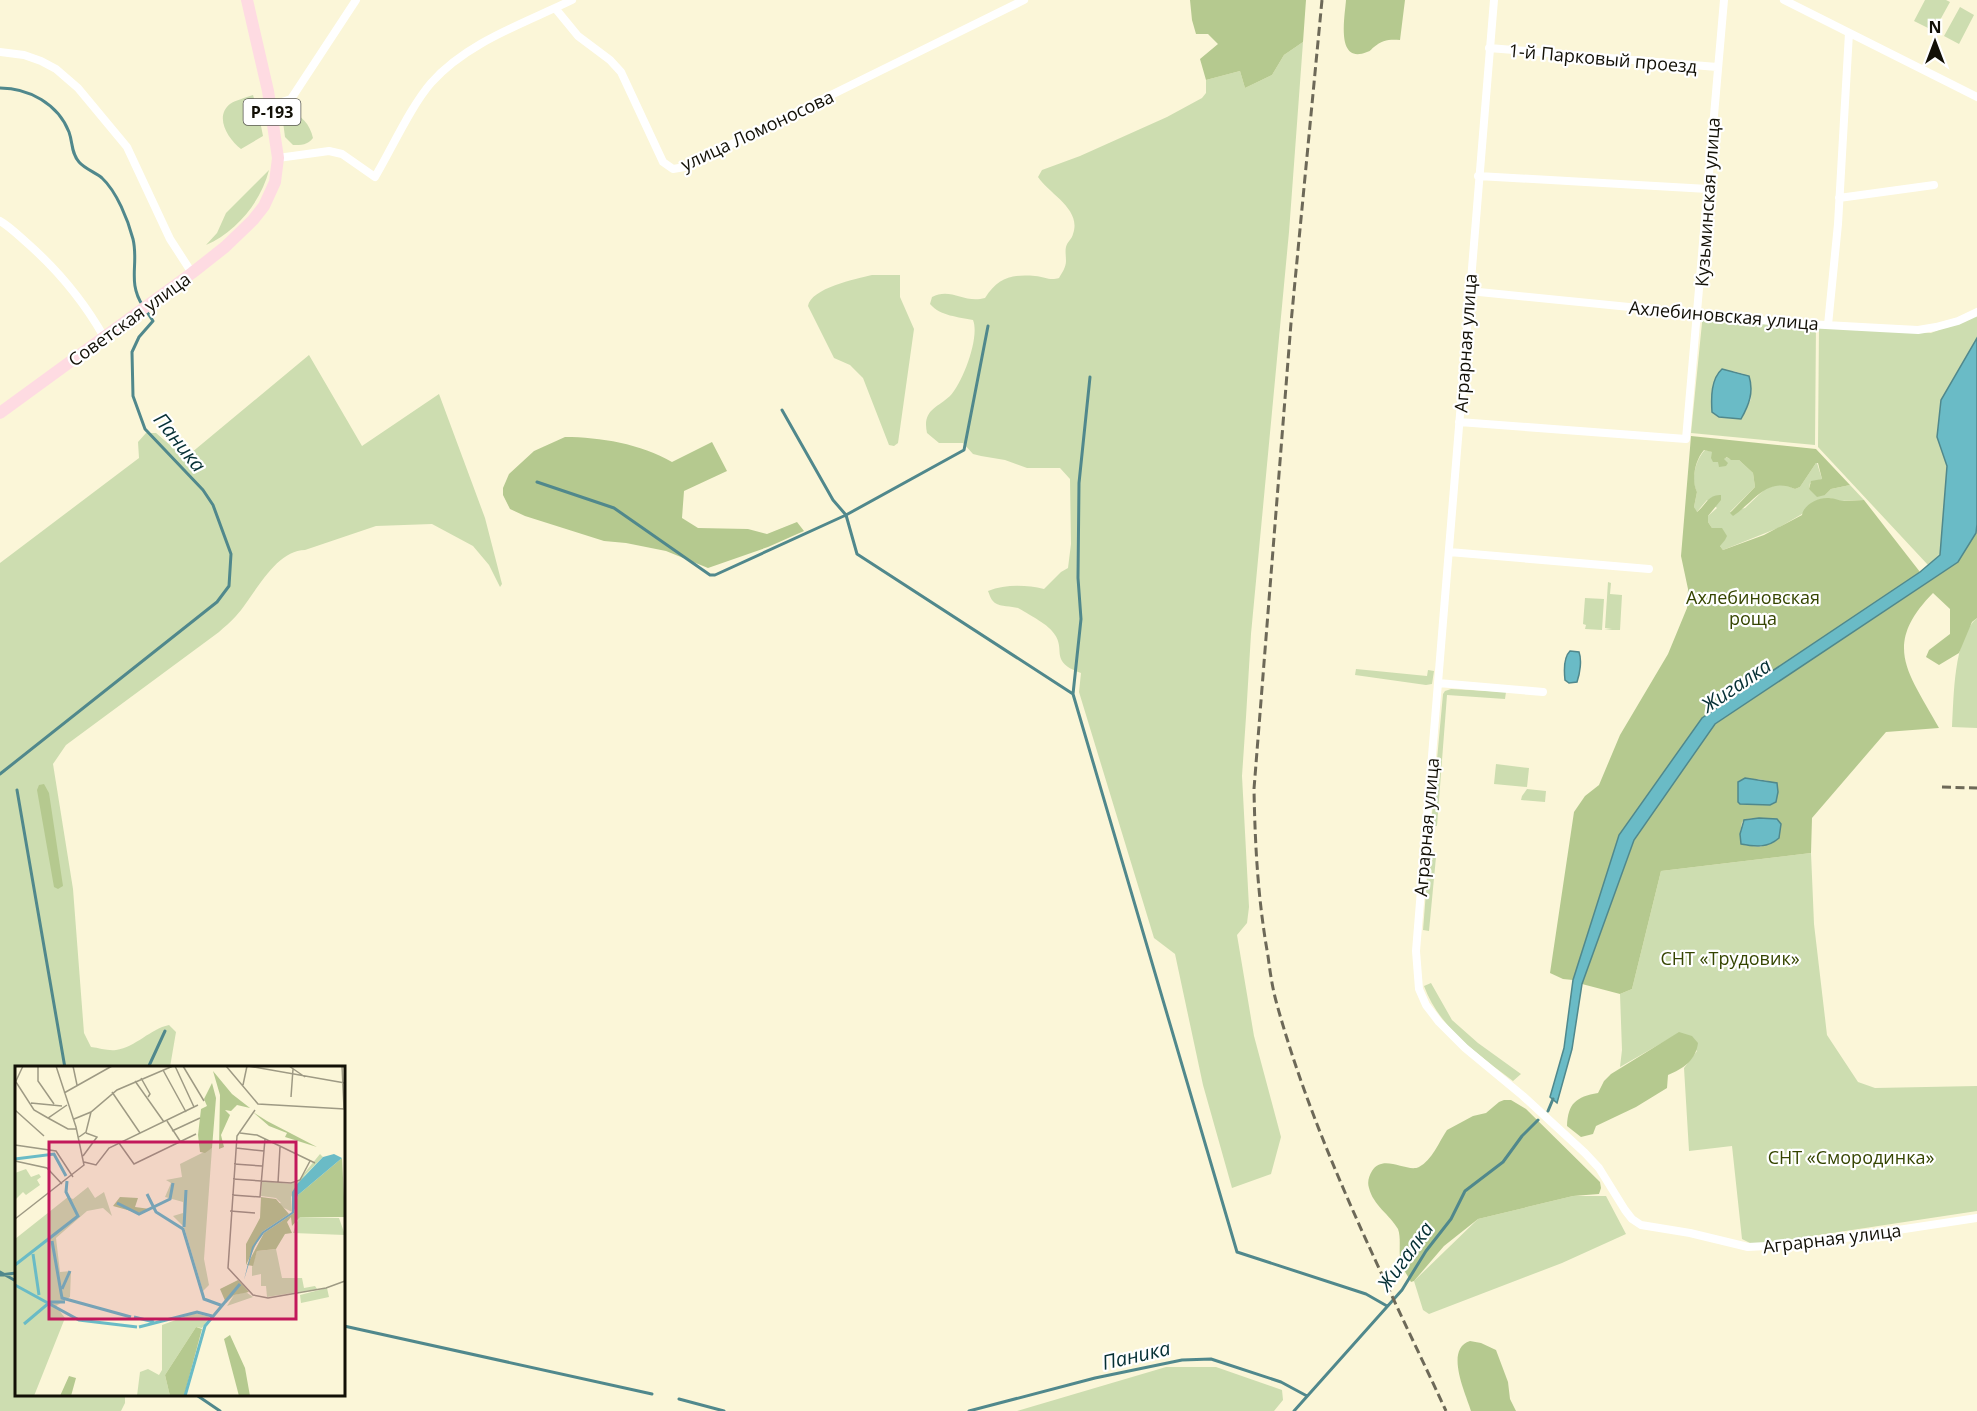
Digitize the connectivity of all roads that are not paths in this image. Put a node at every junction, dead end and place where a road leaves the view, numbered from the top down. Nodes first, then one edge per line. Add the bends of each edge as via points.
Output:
1 (247, 0) edge
2 (356, 0) edge
3 (572, 0) edge
4 (1024, 0) edge
5 (1494, 0) edge
6 (1724, 0) edge
7 (1784, 0) edge
8 (555, 8) junction
9 (1849, 33) junction
10 (1489, 48) junction
11 (0, 52) edge
12 (1717, 67) junction
13 (1977, 97) edge
14 (270, 106) junction
15 (278, 158) junction
16 (1478, 176) junction
17 (1934, 185) dead end
18 (1708, 189) junction
19 (1839, 198) junction
20 (0, 221) edge
21 (192, 273) junction
22 (1469, 291) junction
23 (1698, 312) junction
24 (1977, 312) edge
25 (1828, 325) junction
26 (104, 337) junction
27 (0, 413) edge
28 (1459, 422) junction
29 (1449, 552) junction
30 (1649, 569) dead end
31 (1438, 683) junction
32 (1543, 692) dead end
33 (1977, 1218) edge

1 - 14 main road, Р-193
2 - 14 street via 291,99
3 - 8 street
4 - 8 street, улица Ломоносова via 685,167 673,169 663,162 621,72 578,36
5 - 10 street, Аграрная улица
6 - 12 street, Кузьминская улица
7 - 9 street
8 - 15 street via 452,63 430,84 375,177 342,154 329,151
9 - 13 street
9 - 19 street
10 - 12 street, 1-й Парковый проезд
10 - 16 street, Аграрная улица
11 - 21 street via 41,61 78,88 127,147 170,239
12 - 18 street, Кузьминская улица
14 - 15 main road, Р-193
15 - 21 main road, Советская улица / Р-193 via 273,190 254,220
16 - 18 street
16 - 22 street, Аграрная улица
17 - 19 street
18 - 23 street, Кузьминская улица
19 - 25 street
20 - 26 street via 67,282
21 - 26 main road, Советская улица / Р-193
22 - 23 street, Ахлебиновская улица
22 - 28 street, Аграрная улица
23 - 25 street, Ахлебиновская улица
23 - 28 street, Кузьминская улица via 1686,439
24 - 25 street, Ахлебиновская улица via 1958,321 1918,330
26 - 27 main road, Советская улица / Р-193
28 - 29 street, Аграрная улица
29 - 30 street
29 - 31 street, Аграрная улица
31 - 32 street
31 - 33 street, Аграрная улица via 1416,951 1419,988 1439,1022 1599,1168 1632,1219 1641,1225 1748,1247 1806,1244

